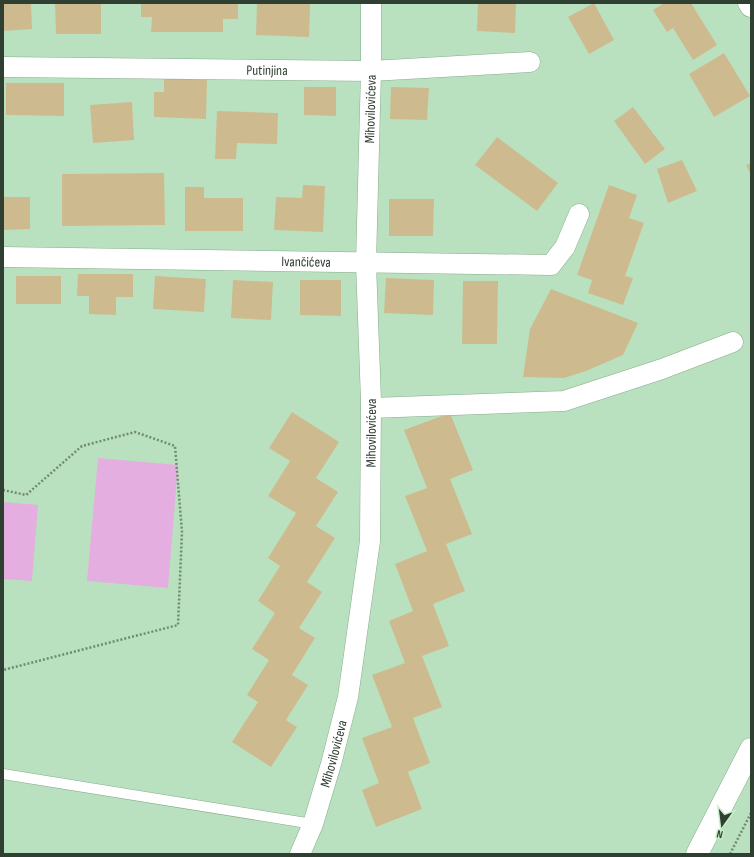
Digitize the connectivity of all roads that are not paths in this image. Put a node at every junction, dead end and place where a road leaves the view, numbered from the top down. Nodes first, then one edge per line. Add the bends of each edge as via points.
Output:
1 (371, 3) edge
2 (749, 3) edge
3 (751, 6) edge
4 (530, 62) dead end
5 (3, 67) edge
6 (371, 71) junction
7 (579, 214) dead end
8 (3, 257) edge
9 (366, 263) junction
10 (733, 342) dead end
11 (371, 408) junction
12 (751, 749) edge
13 (3, 774) edge
14 (313, 824) junction
15 (300, 854) edge
16 (697, 854) edge

1 - 6 street, Mihovilovićeva
2 - 3 main road
4 - 6 street, Putinjina
5 - 6 street, Putinjina
6 - 9 street, Mihovilovićeva
7 - 9 street, Ivančićeva via 565,246 551,265
8 - 9 street, Ivančićeva
9 - 11 street, Mihovilovićeva
10 - 11 street via 662,369 564,401
11 - 14 street, Mihovilovićeva via 370,541 352,673 339,734
12 - 16 main road
13 - 14 lane
14 - 15 street, Mihovilovićeva

